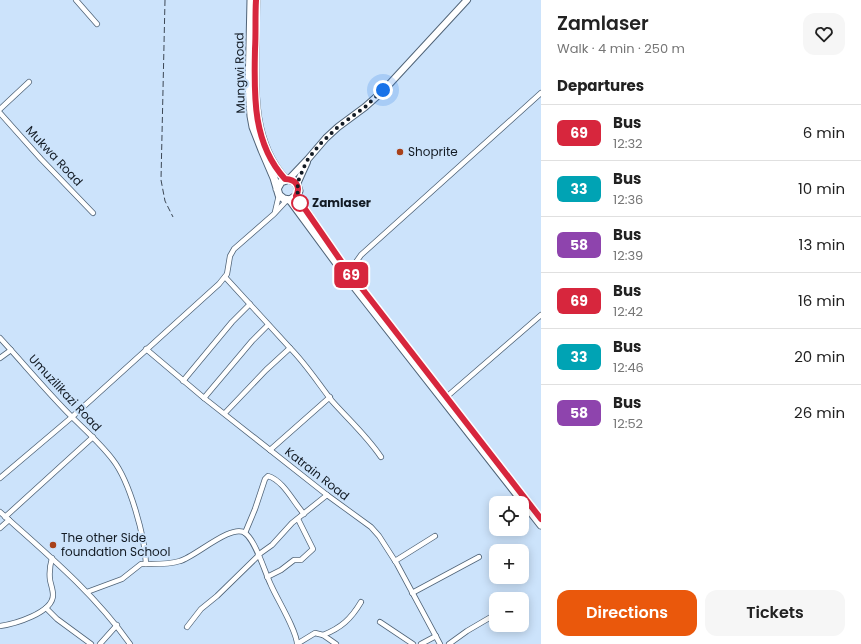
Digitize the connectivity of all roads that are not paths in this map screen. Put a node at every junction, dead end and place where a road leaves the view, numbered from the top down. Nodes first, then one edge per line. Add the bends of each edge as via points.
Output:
1 (76, 0) edge
2 (251, 0) edge
3 (256, 0) edge
4 (467, 0) edge
5 (253, 10) junction
6 (97, 24) dead end
7 (29, 82) dead end
8 (541, 93) edge
9 (0, 109) edge
10 (0, 113) edge
11 (308, 159) junction
12 (287, 179) junction
13 (297, 184) junction
14 (278, 192) junction
15 (291, 199) junction
16 (93, 213) dead end
17 (274, 214) junction
18 (349, 272) junction
19 (225, 277) junction
20 (250, 304) junction
21 (541, 315) edge
22 (268, 325) junction
23 (0, 338) edge
24 (290, 348) junction
25 (146, 349) junction
26 (11, 350) junction
27 (0, 358) edge
28 (183, 381) junction
29 (204, 398) junction
30 (330, 398) junction
31 (445, 399) junction
32 (224, 414) junction
33 (72, 417) junction
34 (93, 437) junction
35 (270, 450) junction
36 (381, 456) dead end
37 (0, 478) edge
38 (327, 494) junction
39 (0, 512) edge
40 (304, 514) junction
41 (7, 518) junction
42 (298, 519) junction
43 (541, 519) edge
44 (541, 525) edge
45 (0, 528) edge
46 (245, 533) junction
47 (435, 536) dead end
48 (258, 555) junction
49 (479, 557) dead end
50 (52, 558) junction
51 (395, 561) junction
52 (146, 564) junction
53 (267, 577) junction
54 (87, 592) junction
55 (412, 593) junction
56 (361, 602) dead end
57 (46, 608) junction
58 (489, 618) edge
59 (380, 622) dead end
60 (117, 625) junction
61 (0, 626) edge
62 (187, 627) dead end
63 (323, 635) junction
64 (436, 636) junction
65 (91, 644) edge
66 (100, 644) edge
67 (130, 644) edge
68 (336, 644) edge
69 (413, 644) edge
70 (421, 644) edge
71 (440, 644) edge
72 (448, 644) edge

1 - 6 street
2 - 5 main road, Mungwi Road
3 - 5 main road, Mungwi Road
4 - 11 street via 383,90 334,131
5 - 12 main road, Mungwi Road via 257,121 268,152 278,171
5 - 14 main road, Mungwi Road via 248,82 251,116 257,139
7 - 9 street
8 - 18 street via 361,255
10 - 16 street, Mukwa Road
11 - 12 street
11 - 13 street
12 - 13 main road
12 - 14 main road via 279,184
13 - 15 main road via 299,190
14 - 15 main road
14 - 17 street
15 - 17 street
15 - 18 main road
15 - 31 main road via 346,276
17 - 19 street via 234,249
18 - 31 main road
19 - 20 street
19 - 25 street
20 - 22 street
20 - 28 street
21 - 31 street
22 - 24 street
22 - 29 street
23 - 26 street, Umuzilikazi Road
24 - 30 street
24 - 32 street
25 - 28 street, Katrain Road
25 - 33 street
26 - 27 street
26 - 33 street, Umuzilikazi Road
28 - 29 street, Katrain Road
29 - 32 street, Katrain Road
30 - 35 street
30 - 36 street
31 - 43 main road
31 - 44 main road
32 - 35 street, Katrain Road
33 - 34 street, Umuzilikazi Road
33 - 37 street
34 - 41 street
34 - 52 street, Umuzilikazi Road via 121,474 136,512 144,541
35 - 38 street, Katrain Road
38 - 40 street
38 - 51 street, Katrain Road via 371,526
39 - 41 street
40 - 42 street
40 - 46 street via 286,490 268,476
41 - 45 street
41 - 50 street
42 - 48 street
42 - 53 street via 312,551 301,560 294,560
46 - 48 street
46 - 52 street via 230,533 180,561 163,565
47 - 51 street
48 - 53 street
48 - 62 street via 201,609
49 - 55 street
50 - 54 street
50 - 57 street via 50,576 53,596
51 - 55 street, Katrain Road
52 - 54 street via 138,565 122,579
53 - 63 street via 296,634 297,644 313,634
54 - 60 street
55 - 64 street, Katrain Road
56 - 63 street via 351,618 336,630
57 - 61 street via 20,621
57 - 65 street
58 - 72 street
59 - 69 street
60 - 66 street
60 - 67 street
63 - 68 street
64 - 70 street
64 - 71 street, Katrain Road

